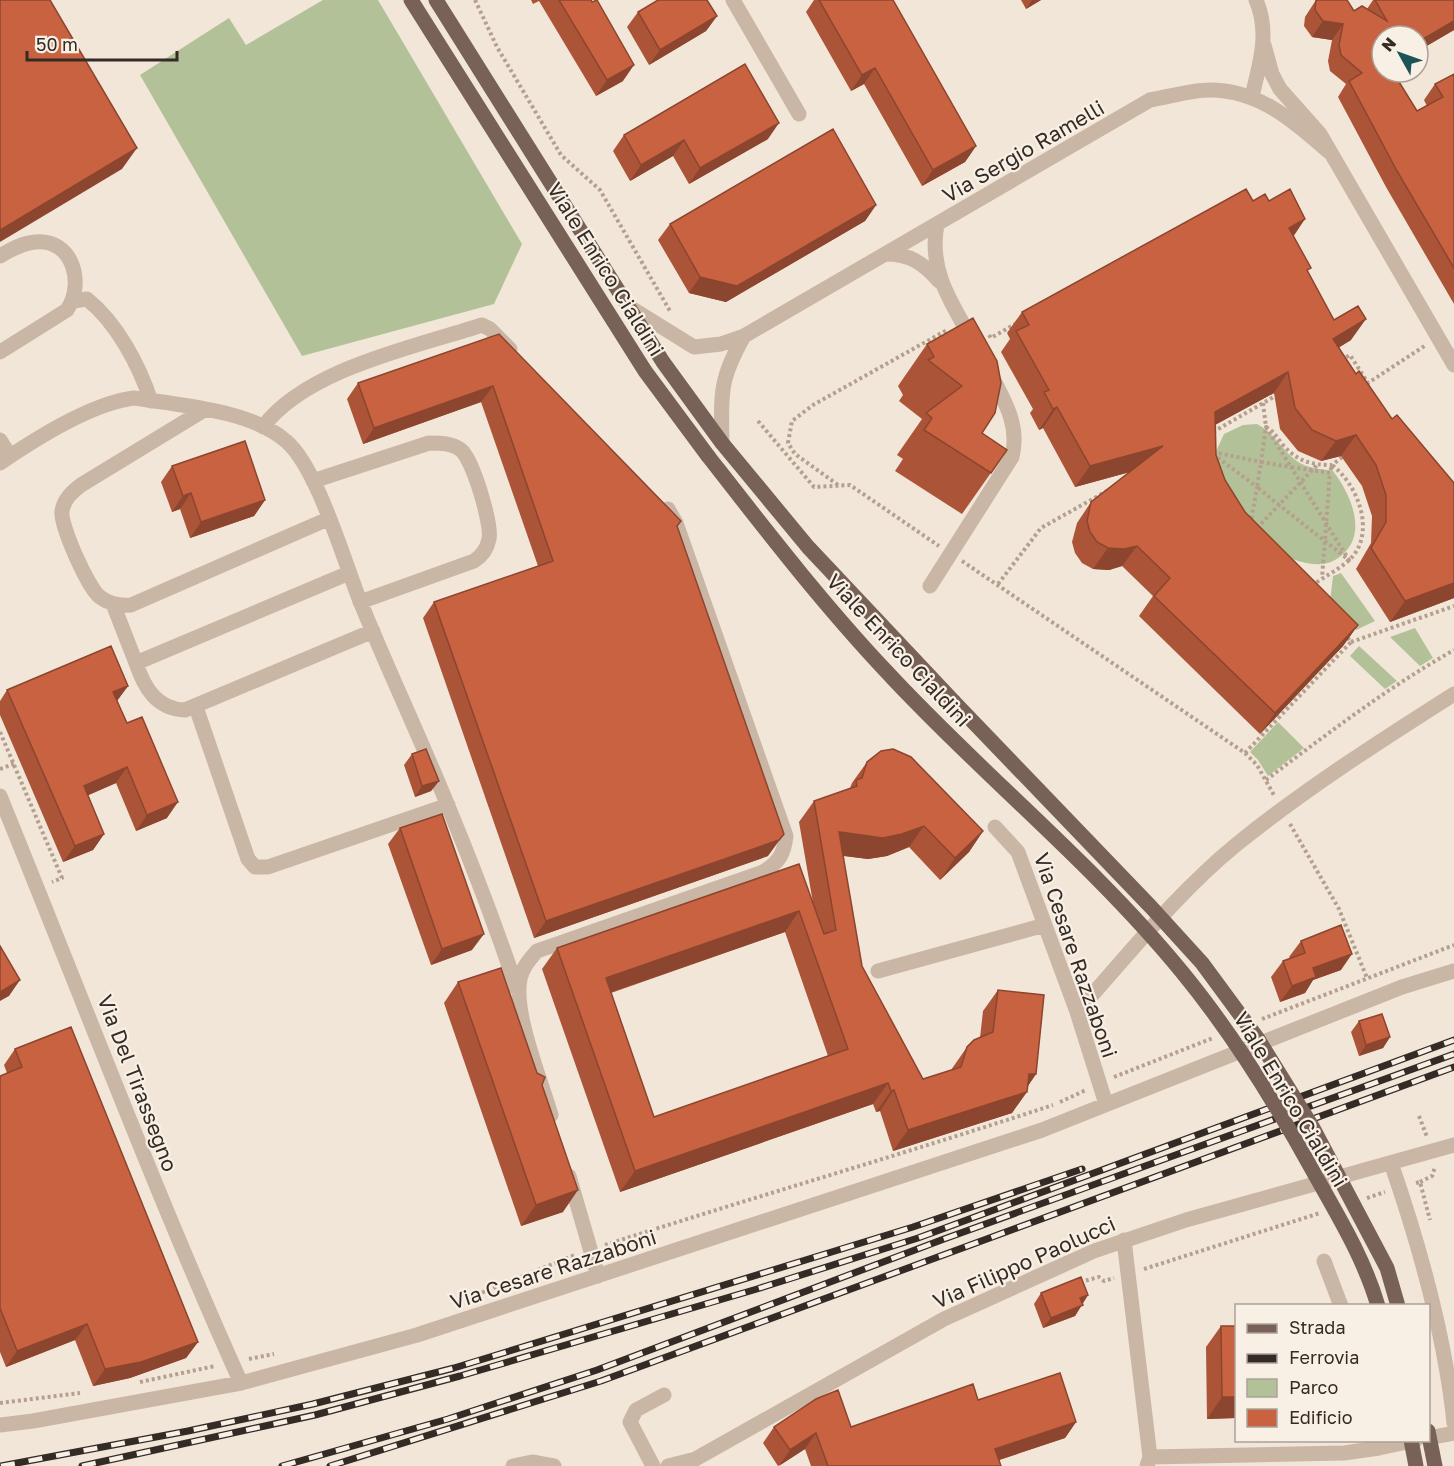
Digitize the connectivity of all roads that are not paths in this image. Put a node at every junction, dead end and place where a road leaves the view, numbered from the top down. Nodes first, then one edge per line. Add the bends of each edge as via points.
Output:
1 (411, 0) edge
2 (436, 0) edge
3 (733, 0) edge
4 (1256, 0) edge
5 (1264, 45) junction
6 (1252, 96) junction
7 (799, 114) dead end
8 (1329, 152) junction
9 (937, 225) junction
10 (885, 254) junction
11 (0, 256) edge
12 (941, 283) junction
13 (73, 301) junction
14 (628, 306) junction
15 (744, 336) junction
16 (0, 352) edge
17 (522, 361) edge
18 (1454, 365) edge
19 (151, 401) junction
20 (204, 410) junction
21 (263, 427) junction
22 (0, 440) edge
23 (722, 443) junction
24 (5, 459) edge
25 (313, 481) junction
26 (661, 502) edge
27 (328, 519) junction
28 (349, 573) junction
29 (930, 586) dead end
30 (360, 602) junction
31 (113, 604) junction
32 (373, 631) junction
33 (136, 663) junction
34 (1454, 694) edge
35 (196, 707) junction
36 (0, 796) edge
37 (448, 805) junction
38 (995, 827) dead end
39 (1045, 924) junction
40 (878, 971) dead end
41 (1454, 971) edge
42 (518, 994) junction
43 (1077, 1012) junction
44 (1106, 1104) junction
45 (554, 1126) edge
46 (1454, 1145) edge
47 (564, 1160) edge
48 (1391, 1163) junction
49 (1124, 1240) junction
50 (1324, 1261) dead end
51 (598, 1276) junction
52 (1341, 1304) edge
53 (1378, 1304) edge
54 (1398, 1304) edge
55 (1452, 1373) edge
56 (241, 1383) junction
57 (664, 1395) dead end
58 (1454, 1423) edge
59 (0, 1425) edge
60 (1454, 1433) edge
61 (1430, 1438) edge
62 (1430, 1441) edge
63 (1398, 1442) edge
64 (1411, 1442) edge
65 (1379, 1444) edge
66 (698, 1459) junction
67 (1149, 1462) edge
68 (513, 1466) edge
69 (554, 1466) edge
70 (653, 1466) edge
71 (668, 1466) edge
72 (683, 1466) edge
73 (1416, 1466) edge
74 (1435, 1466) edge

1 - 53 main road, Viale Enrico Cialdini, bridge via 645,371 708,456 815,591 886,672 1135,919 1240,1046 1369,1275
2 - 14 main road, Viale Enrico Cialdini
3 - 7 street
4 - 5 street via 1262,13
5 - 6 street
5 - 8 street, Via Sergio Ramelli via 1280,89 1307,116
6 - 8 street, Via Sergio Ramelli via 1292,120
6 - 9 street, Via Sergio Ramelli via 1209,90 1150,100
8 - 18 street, Via Sergio Ramelli
9 - 10 street, Via Sergio Ramelli
9 - 12 street via 934,237
10 - 12 street via 907,256
10 - 15 street, Via Sergio Ramelli
11 - 13 street via 36,242 57,247 73,262 77,282
12 - 29 street via 1010,411 1016,440 1012,457
13 - 16 street via 55,319
13 - 19 street via 87,300 97,307 143,376
14 - 15 street, Via Sergio Ramelli via 694,346 714,346
14 - 23 main road, Viale Enrico Cialdini
15 - 23 street via 722,382
17 - 21 street via 482,325 322,380 280,407
19 - 20 street
19 - 24 street via 134,398 106,404
20 - 21 street
20 - 31 street via 81,485 64,502 62,521 90,584 99,596
21 - 25 street via 299,454
22 - 24 street
23 - 54 main road, Viale Enrico Cialdini, bridge via 833,575 1202,963 1258,1039 1313,1128 1387,1268
25 - 27 street
25 - 30 street via 429,443 455,447 468,458 490,524 486,549 474,561
26 - 42 street via 676,523 786,836 785,848 780,860 762,872 537,951 520,977
27 - 28 street
27 - 31 street via 131,604
28 - 30 street
28 - 33 street
30 - 32 street
31 - 33 street
32 - 35 street
32 - 37 street
33 - 35 street via 142,682 160,702 175,710
34 - 43 street via 1375,743 1237,843 1201,876
35 - 37 street via 248,859 255,867 268,867
36 - 56 street, Via Del Tirassegno via 166,1216
37 - 42 street
38 - 39 street, Via Cesare Razzaboni via 1018,852
39 - 40 street
39 - 43 street, Via Cesare Razzaboni
41 - 44 street, Via Cesare Razzaboni
42 - 45 street
43 - 44 street, Via Cesare Razzaboni
44 - 51 street, Via Cesare Razzaboni via 1031,1133
46 - 48 street, Via Filippo Paolucci
47 - 51 street
48 - 49 street, Via Filippo Paolucci
48 - 55 street
49 - 66 street, Via Filippo Paolucci via 944,1319
49 - 67 street
50 - 52 street
51 - 56 street, Via Cesare Razzaboni via 417,1335
55 - 58 street
56 - 59 street, Via Cesare Razzaboni
57 - 70 street via 636,1410 630,1422
60 - 61 street
62 - 74 main road, bridge
63 - 65 street
64 - 73 main road, bridge
65 - 67 street via 1344,1453
66 - 71 street, Via Filippo Paolucci
66 - 72 street, Via Filippo Paolucci
68 - 69 street via 532,1462

